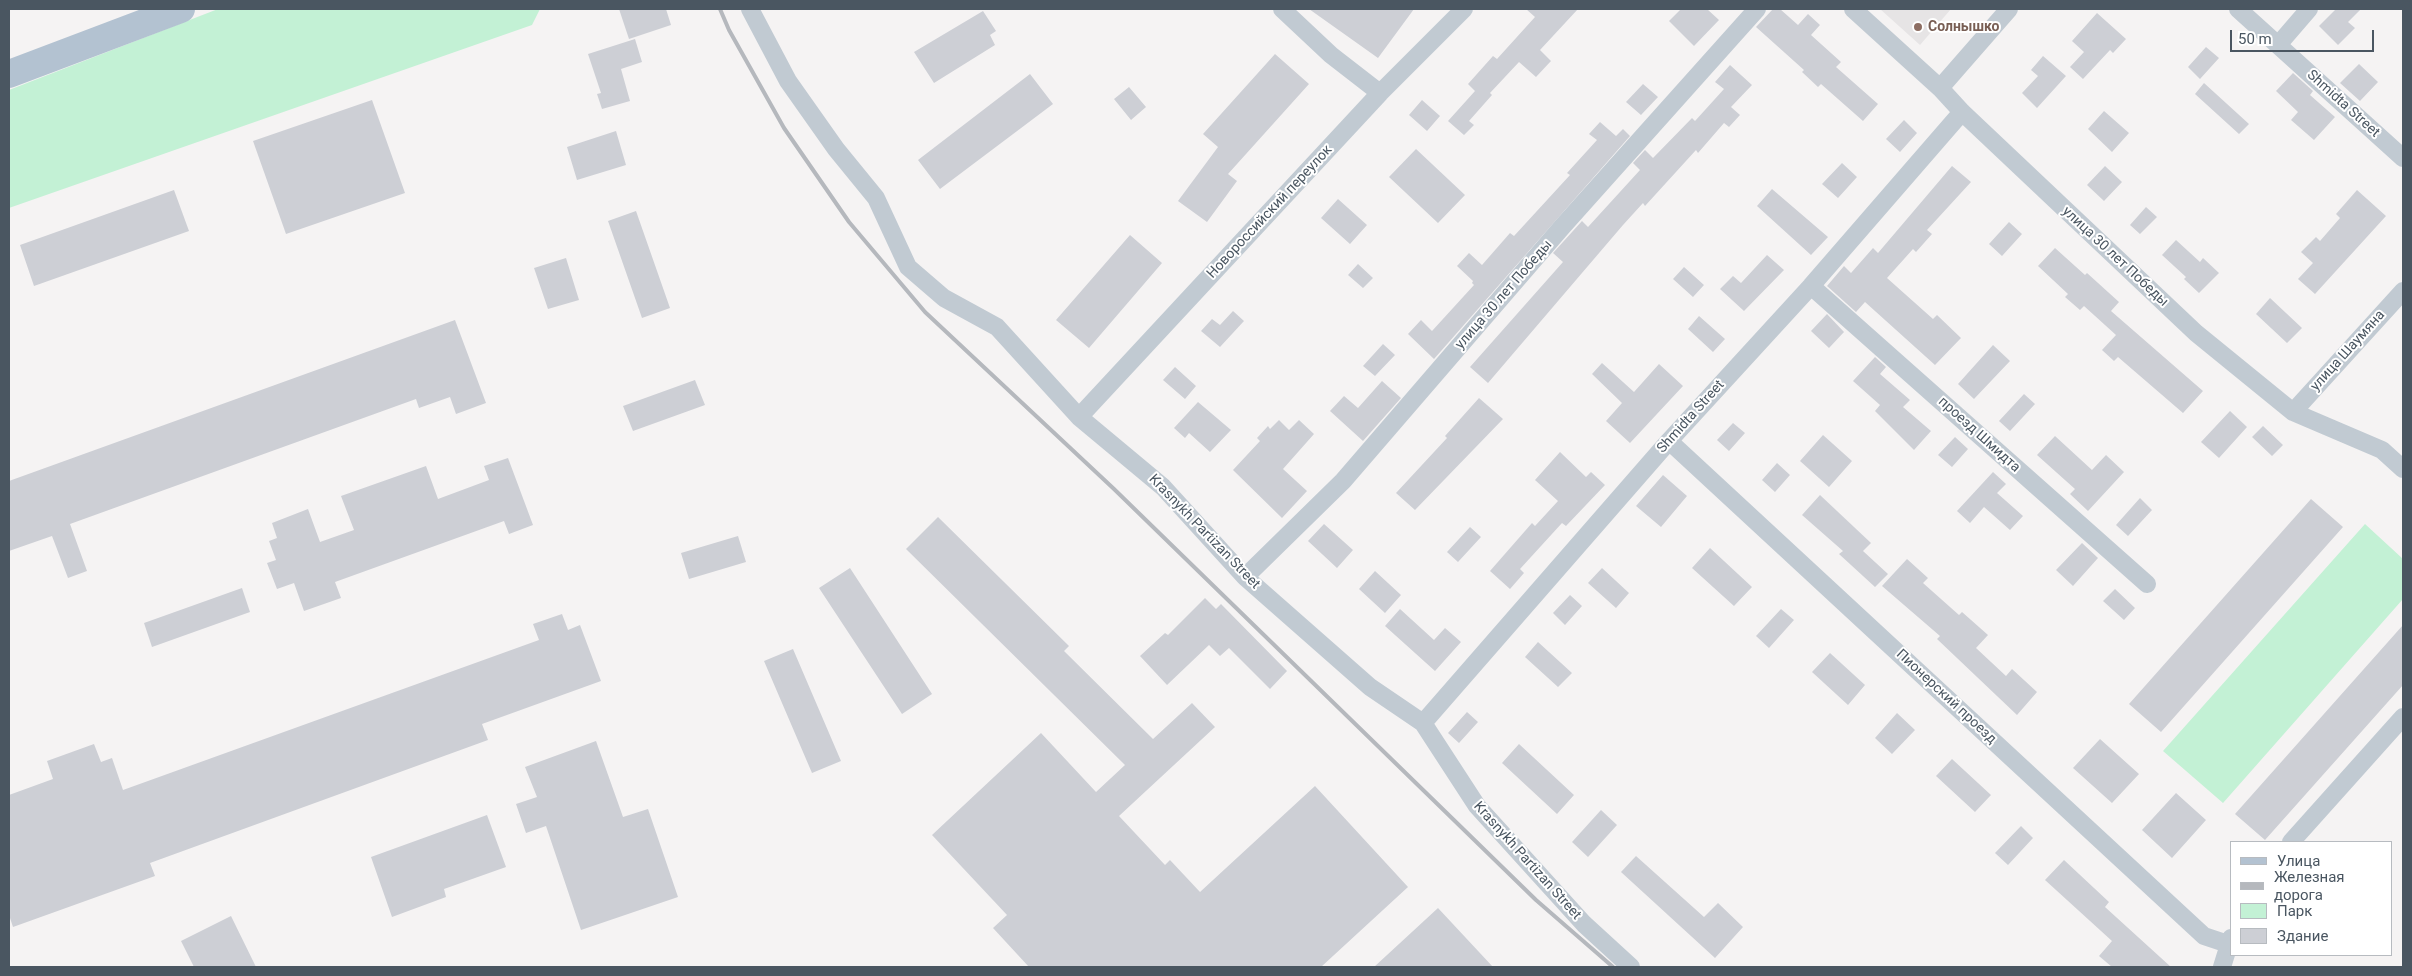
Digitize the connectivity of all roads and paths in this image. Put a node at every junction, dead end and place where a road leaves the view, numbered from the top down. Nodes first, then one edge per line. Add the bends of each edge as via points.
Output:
1 (181, 9) edge
2 (750, 9) edge
3 (1282, 9) edge
4 (1464, 9) edge
5 (1757, 9) edge
6 (1853, 9) edge
7 (2010, 9) edge
8 (2238, 9) edge
9 (2309, 9) edge
10 (2278, 45) junction
11 (9, 74) edge
12 (1940, 88) junction
13 (1380, 93) junction
14 (1962, 112) junction
15 (2403, 158) edge
16 (1811, 286) junction
17 (2403, 291) edge
18 (2293, 412) junction
19 (1079, 417) junction
20 (1669, 441) junction
21 (2403, 468) edge
22 (1245, 577) junction
23 (2147, 584) dead end
24 (2403, 717) edge
25 (1423, 723) junction
26 (2292, 841) edge
27 (2229, 941) edge
28 (1631, 967) edge
29 (2222, 967) edge

1 - 11 main road
2 - 19 street, Krasnykh Partizan Street via 788,81 836,149 876,198 908,267 944,298 997,328
3 - 13 street via 1331,55
4 - 13 street, Новороссийский переулок
5 - 22 street, улица 30 лет Победы via 1562,227 1344,482
6 - 12 street, улица 30 лет Победы
7 - 12 street
8 - 10 street, Shmidta Street
9 - 10 street
10 - 15 street, Shmidta Street
12 - 14 street, улица 30 лет Победы
13 - 19 street, Новороссийский переулок
14 - 16 street, Shmidta Street
14 - 18 street, улица 30 лет Победы via 2196,333
16 - 20 street, Shmidta Street
16 - 23 street, проезд Шмидта
17 - 18 street, улица Шаумяна
18 - 21 street, улица 30 лет Победы via 2382,450
19 - 22 street, Krasnykh Partizan Street via 1163,487
20 - 25 street, Shmidta Street
20 - 27 street, Пионерский проезд via 2204,936
22 - 25 street, Krasnykh Partizan Street via 1370,687
24 - 26 street
25 - 28 street, Krasnykh Partizan Street via 1477,806 1584,924
27 - 29 street

